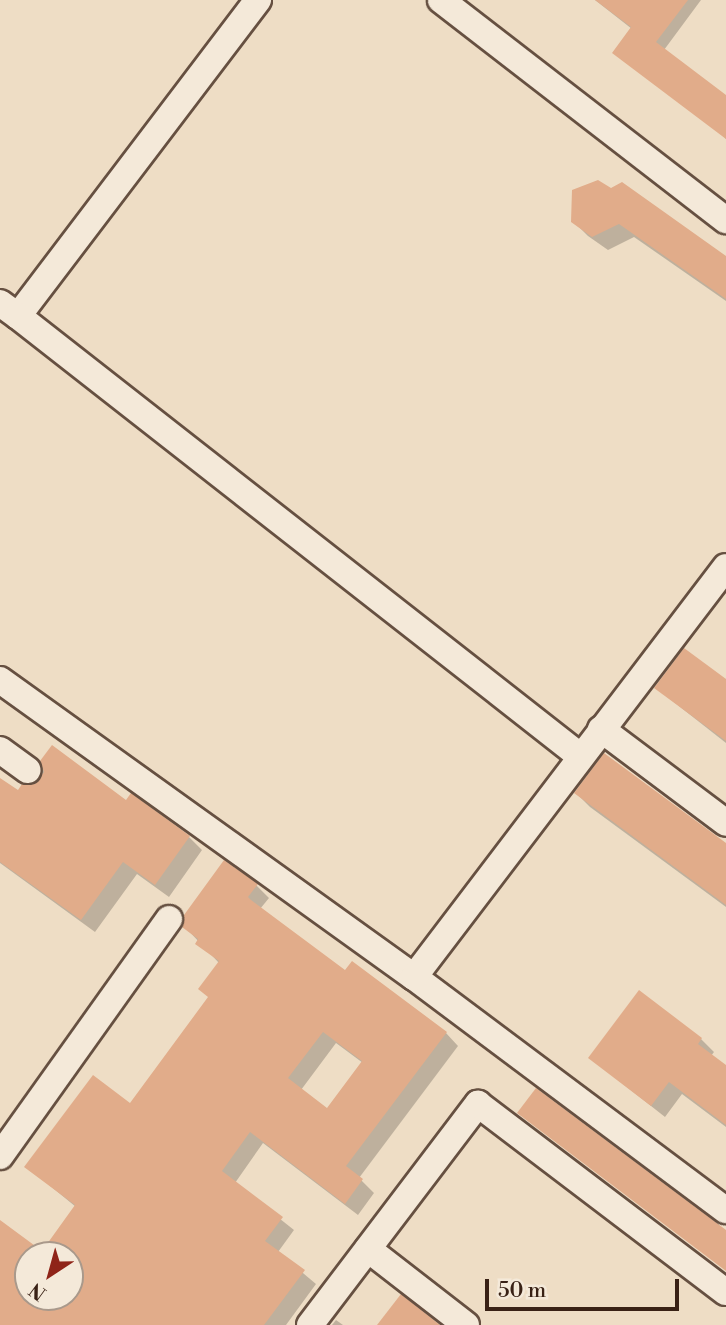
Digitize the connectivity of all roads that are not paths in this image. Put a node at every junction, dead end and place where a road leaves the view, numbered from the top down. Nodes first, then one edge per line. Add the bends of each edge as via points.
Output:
1 (258, 0) edge
2 (441, 0) edge
3 (726, 220) edge
4 (9, 309) edge
5 (726, 567) edge
6 (0, 680) edge
7 (601, 729) junction
8 (0, 750) edge
9 (580, 756) junction
10 (28, 770) dead end
11 (726, 823) edge
12 (169, 919) dead end
13 (414, 977) junction
14 (0, 1156) edge
15 (726, 1210) edge
16 (368, 1249) junction
17 (726, 1292) edge
18 (310, 1325) edge
19 (466, 1325) edge

1 - 4 street
2 - 3 street
4 - 9 street
5 - 7 street
6 - 13 street
7 - 9 street
7 - 11 street
8 - 10 street
9 - 13 street
12 - 14 street
13 - 15 street
16 - 17 street via 478,1104
16 - 18 street
16 - 19 street

